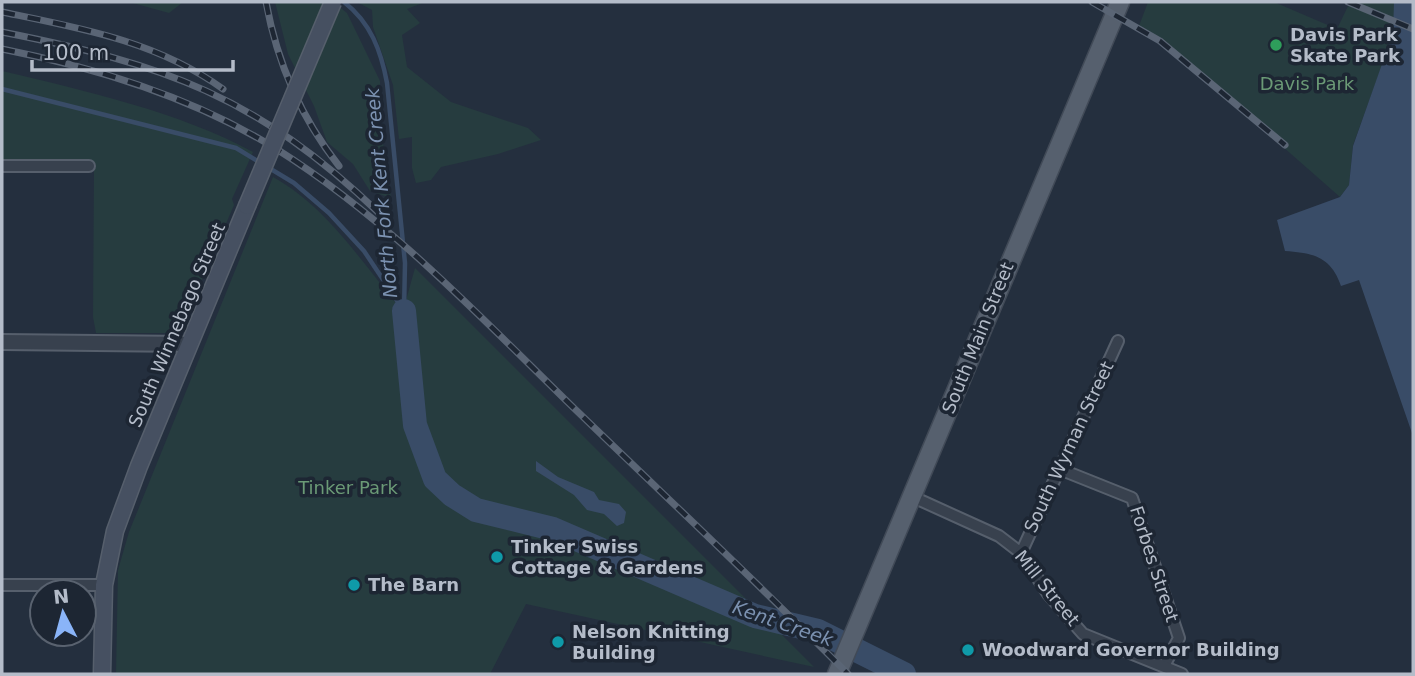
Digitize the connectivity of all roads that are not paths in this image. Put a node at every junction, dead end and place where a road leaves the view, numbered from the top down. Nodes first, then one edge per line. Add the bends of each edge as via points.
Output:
1 (332, 2) edge
2 (1120, 2) edge
3 (2, 166) edge
4 (89, 166) dead end
5 (1118, 341) dead end
6 (2, 342) edge
7 (189, 344) junction
8 (1057, 468) junction
9 (913, 497) junction
10 (1021, 553) junction
11 (2, 585) edge
12 (104, 585) junction
13 (839, 666) edge
14 (1164, 666) junction
15 (102, 674) edge
16 (1182, 674) edge

1 - 7 main road, South Winnebago Street, bridge
2 - 9 main road, South Main Street
3 - 4 street
5 - 8 street, South Wyman Street
6 - 7 street
7 - 12 main road, South Winnebago Street via 115,531
8 - 10 street, South Wyman Street
8 - 14 street, Forbes Street via 1132,498 1179,638
9 - 10 street, Mill Street via 999,536
9 - 13 main road, South Main Street
10 - 14 street, Mill Street via 1083,634
11 - 12 street
12 - 15 main road, South Winnebago Street
14 - 16 street, Mill Street

